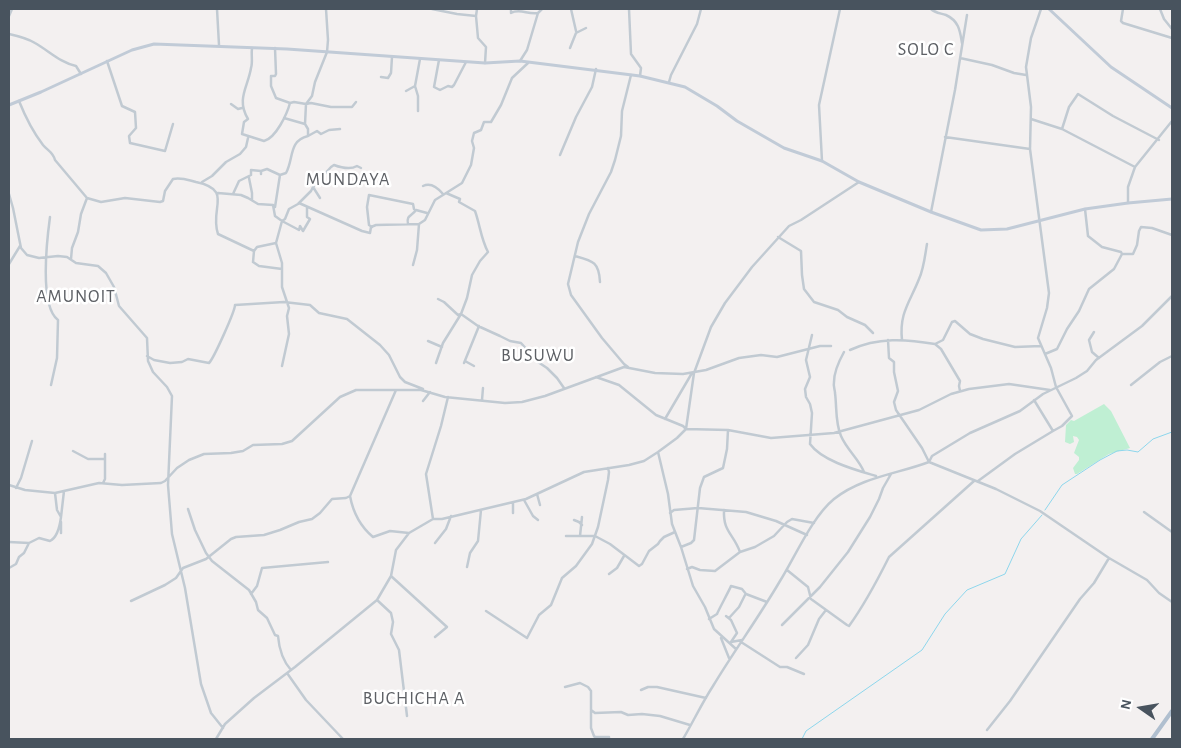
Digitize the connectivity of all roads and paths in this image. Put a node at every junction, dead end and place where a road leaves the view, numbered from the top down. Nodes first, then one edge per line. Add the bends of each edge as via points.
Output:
1 (12, 9) edge
2 (217, 9) edge
3 (326, 9) edge
4 (432, 9) edge
5 (477, 9) edge
6 (511, 9) edge
7 (542, 9) edge
8 (571, 9) edge
9 (629, 9) edge
10 (701, 9) edge
11 (840, 9) edge
12 (931, 9) edge
13 (1041, 9) edge
14 (1050, 9) edge
15 (1123, 9) edge
16 (1160, 9) edge
17 (538, 13) junction
18 (967, 14) dead end
19 (9, 16) edge
20 (476, 16) junction
21 (586, 28) dead end
22 (1172, 29) edge
23 (576, 33) junction
24 (9, 34) edge
25 (1172, 38) edge
26 (963, 44) junction
27 (219, 45) junction
28 (252, 47) junction
29 (275, 48) junction
30 (570, 48) dead end
31 (326, 52) junction
32 (392, 57) junction
33 (960, 58) junction
34 (420, 59) junction
35 (439, 60) junction
36 (107, 61) junction
37 (520, 61) junction
38 (466, 62) junction
39 (485, 63) junction
40 (528, 63) junction
41 (596, 69) junction
42 (81, 74) junction
43 (631, 74) junction
44 (1027, 75) junction
45 (640, 76) junction
46 (381, 77) dead end
47 (669, 82) junction
48 (415, 86) junction
49 (406, 91) dead end
50 (19, 101) junction
51 (356, 102) dead end
52 (290, 103) junction
53 (231, 104) dead end
54 (306, 104) junction
55 (9, 105) edge
56 (242, 108) junction
57 (1172, 108) edge
58 (418, 110) dead end
59 (284, 118) junction
60 (1031, 119) junction
61 (1172, 121) edge
62 (173, 124) dead end
63 (305, 124) junction
64 (340, 129) dead end
65 (1062, 129) junction
66 (308, 136) junction
67 (249, 137) junction
68 (945, 137) junction
69 (1159, 140) junction
70 (1030, 149) junction
71 (560, 154) dead end
72 (822, 162) junction
73 (1135, 167) junction
74 (361, 168) dead end
75 (280, 175) junction
76 (249, 178) junction
77 (200, 182) junction
78 (859, 182) junction
79 (423, 186) dead end
80 (313, 187) junction
81 (217, 193) junction
82 (9, 194) edge
83 (234, 194) junction
84 (445, 194) junction
85 (87, 198) junction
86 (320, 198) dead end
87 (1172, 199) edge
88 (252, 200) junction
89 (299, 203) junction
90 (1128, 203) junction
91 (275, 207) junction
92 (307, 207) junction
93 (415, 209) junction
94 (1085, 209) junction
95 (931, 212) junction
96 (428, 213) junction
97 (50, 218) dead end
98 (282, 221) junction
99 (1039, 221) junction
100 (408, 224) junction
101 (419, 224) junction
102 (372, 227) junction
103 (1172, 235) edge
104 (778, 237) junction
105 (276, 243) junction
106 (927, 244) dead end
107 (20, 246) junction
108 (254, 251) junction
109 (1122, 254) junction
110 (574, 256) junction
111 (45, 258) junction
112 (71, 259) junction
113 (9, 264) edge
114 (413, 265) dead end
115 (282, 268) junction
116 (600, 282) dead end
117 (1172, 298) edge
118 (438, 299) dead end
119 (286, 302) junction
120 (460, 314) junction
121 (479, 326) junction
122 (1094, 332) dead end
123 (873, 333) dead end
124 (812, 335) dead end
125 (888, 340) junction
126 (902, 340) junction
127 (428, 341) dead end
128 (941, 341) junction
129 (935, 344) junction
130 (830, 346) dead end
131 (1041, 346) junction
132 (442, 347) junction
133 (941, 349) junction
134 (808, 350) junction
135 (850, 350) dead end
136 (844, 352) dead end
137 (1045, 354) junction
138 (147, 356) junction
139 (1172, 356) edge
140 (1099, 358) junction
141 (436, 363) dead end
142 (282, 366) dead end
143 (474, 366) dead end
144 (630, 367) junction
145 (693, 373) junction
146 (595, 377) junction
147 (51, 385) dead end
148 (1131, 385) dead end
149 (1056, 387) junction
150 (483, 388) dead end
151 (564, 389) junction
152 (396, 390) junction
153 (426, 390) junction
154 (1052, 390) junction
155 (960, 391) junction
156 (430, 392) junction
157 (448, 397) junction
158 (482, 400) junction
159 (1034, 400) junction
160 (424, 401) dead end
161 (900, 415) junction
162 (666, 419) junction
163 (686, 429) junction
164 (728, 430) junction
165 (840, 431) junction
166 (1053, 431) junction
167 (809, 435) junction
168 (32, 441) dead end
169 (73, 451) dead end
170 (658, 452) junction
171 (105, 454) dead end
172 (104, 459) junction
173 (929, 462) junction
174 (608, 468) junction
175 (864, 472) junction
176 (891, 474) junction
177 (169, 476) junction
178 (878, 476) junction
179 (975, 481) junction
180 (103, 483) junction
181 (9, 485) edge
182 (16, 488) junction
183 (64, 491) junction
184 (55, 493) junction
185 (537, 494) junction
186 (350, 496) junction
187 (524, 500) junction
188 (513, 503) junction
189 (540, 505) dead end
190 (698, 508) junction
191 (188, 509) dead end
192 (481, 510) junction
193 (724, 510) junction
194 (1144, 512) dead end
195 (513, 513) dead end
196 (670, 513) junction
197 (452, 516) junction
198 (61, 517) junction
199 (582, 517) dead end
200 (433, 519) junction
201 (538, 520) dead end
202 (574, 520) dead end
203 (814, 523) junction
204 (582, 525) junction
205 (784, 526) junction
206 (675, 532) junction
207 (1172, 532) edge
208 (61, 533) dead end
209 (409, 533) junction
210 (807, 535) junction
211 (566, 536) dead end
212 (580, 536) junction
213 (595, 536) junction
214 (9, 542) edge
215 (29, 543) junction
216 (436, 543) dead end
217 (681, 547) junction
218 (740, 552) junction
219 (208, 556) junction
220 (624, 556) junction
221 (1109, 558) junction
222 (328, 562) dead end
223 (467, 567) dead end
224 (9, 568) edge
225 (687, 569) junction
226 (180, 570) junction
227 (787, 570) junction
228 (609, 574) dead end
229 (391, 576) junction
230 (251, 594) junction
231 (745, 594) junction
232 (810, 597) junction
233 (377, 600) junction
234 (130, 601) dead end
235 (767, 602) junction
236 (1172, 602) edge
237 (826, 610) junction
238 (486, 611) dead end
239 (726, 616) dead end
240 (729, 618) junction
241 (709, 620) junction
242 (782, 625) dead end
243 (720, 636) junction
244 (435, 637) dead end
245 (726, 641) junction
246 (742, 641) junction
247 (731, 642) junction
248 (736, 649) junction
249 (796, 658) dead end
250 (730, 659) junction
251 (289, 672) junction
252 (804, 674) dead end
253 (565, 686) dead end
254 (641, 690) dead end
255 (706, 698) junction
256 (591, 710) junction
257 (1172, 711) edge
258 (407, 716) dead end
259 (691, 725) junction
260 (223, 728) junction
261 (987, 730) dead end
262 (595, 738) edge
263 (216, 739) edge
264 (343, 739) edge
265 (609, 739) edge
266 (683, 739) edge
267 (1152, 739) edge

1 - 19 street
2 - 27 street
3 - 31 street
4 - 20 street
5 - 20 street
6 - 17 street via 511,13 519,10
7 - 17 street
8 - 23 street
9 - 45 street via 631,54 641,68
10 - 47 street
11 - 72 street via 820,105
12 - 26 street via 956,22
13 - 44 street via 1027,58
14 - 57 main road via 1111,67
15 - 25 street via 1123,23
16 - 22 street
17 - 37 street via 527,50
18 - 26 street
20 - 39 street via 478,38 486,48
21 - 23 street
23 - 30 street
24 - 42 street via 33,42 64,63 76,66
26 - 33 street
27 - 28 main road
27 - 36 main road via 147,44
28 - 29 main road
28 - 56 street via 251,70
29 - 31 main road
29 - 52 street via 276,74 270,78 272,86 276,98
31 - 32 main road
31 - 54 street via 312,96
32 - 34 main road
32 - 46 street via 390,75
33 - 44 street
33 - 68 street
34 - 35 main road
34 - 48 street
35 - 38 main road
35 - 38 street via 434,87 440,90 454,85
36 - 42 main road
36 - 62 street via 122,106 135,112 136,126 129,136 130,142 165,151
37 - 39 main road
37 - 40 main road
38 - 39 main road
40 - 41 main road
40 - 84 street via 512,78 491,122 484,122 474,133 471,164 462,183
41 - 43 main road
41 - 71 street via 592,87
42 - 50 main road
43 - 45 main road
43 - 110 street via 615,160 589,214
44 - 60 street
45 - 47 main road
47 - 72 main road via 685,87 784,148
48 - 49 street
48 - 58 street
50 - 55 main road
50 - 85 street via 43,144
51 - 54 street via 352,107
52 - 54 street
52 - 59 street
53 - 56 street
54 - 63 street
56 - 67 street via 248,119 244,122 242,134
59 - 63 street
59 - 67 street via 268,141
60 - 65 street
60 - 70 street
61 - 69 street
63 - 66 street
64 - 66 street via 321,134 317,131
65 - 69 street via 1069,107 1078,94
65 - 73 street
66 - 75 street via 294,145 288,169
67 - 77 street via 240,154
68 - 70 street
68 - 95 street
69 - 73 street
70 - 99 street
72 - 78 main road
73 - 90 street via 1128,187
74 - 80 street via 334,165
75 - 76 street via 267,169 261,172 251,170
75 - 91 street
76 - 83 street via 239,182
76 - 88 street
77 - 81 street via 212,186
77 - 85 street via 173,179 160,202 125,198 101,202
78 - 95 main road
78 - 104 street via 789,226
79 - 84 street via 430,185
80 - 86 street
80 - 89 street
81 - 83 street
81 - 108 street via 218,234
82 - 107 street
83 - 88 street
84 - 96 street via 435,200
84 - 120 street via 460,199 459,202 475,211 488,252 472,275 468,298
85 - 112 street
87 - 90 main road
88 - 91 street
89 - 92 street
89 - 98 street
90 - 94 main road
91 - 98 street via 275,216
92 - 98 street via 307,217 310,218 303,231 300,226 299,230
92 - 102 street via 362,231 370,233
93 - 96 street
93 - 100 street via 409,214
93 - 102 street via 413,204 369,195 367,207
94 - 99 main road
94 - 109 street via 1086,231 1091,240
95 - 99 main road via 988,230
96 - 101 street
97 - 111 street
98 - 105 street
99 - 131 street via 1049,293 1038,336
100 - 101 street
100 - 102 street
101 - 114 street
103 - 109 street via 1141,227 1133,254
104 - 123 street via 801,251 804,289 814,302 838,310
104 - 145 street via 752,266 719,313
105 - 108 street via 258,246
105 - 115 street
106 - 126 street via 920,278 904,311
107 - 111 street via 30,257
107 - 113 street
108 - 115 street via 253,262 256,264
109 - 137 street via 1114,269 1090,289 1057,349
110 - 116 street via 596,265
110 - 144 street via 569,291 602,338
111 - 112 street
111 - 147 street via 47,291 58,320 57,358
112 - 138 street via 76,263 98,266 106,273 119,306 147,338
115 - 119 street
117 - 140 street via 1142,326
118 - 120 street
119 - 138 street via 235,305 220,346 209,363 188,359 170,363
119 - 142 street via 289,334
119 - 153 street via 310,305 319,313 347,319 380,345 400,377
120 - 121 street
120 - 132 street
121 - 143 street via 464,362
121 - 151 street via 521,343
122 - 140 street via 1088,340 1092,352
124 - 134 street
125 - 126 street
125 - 135 street
125 - 161 street via 898,391 894,402
126 - 129 street
127 - 132 street
128 - 129 street
128 - 131 street via 955,321 970,334 983,339 1015,347
128 - 133 street
129 - 133 street
130 - 134 street
131 - 137 street
132 - 141 street
133 - 155 street via 960,381
134 - 145 street via 777,358 762,355 739,358
134 - 167 street via 806,360 810,377 805,389 812,412
136 - 165 street via 834,380 836,420
137 - 149 street
138 - 177 street via 153,372 172,396
139 - 148 street
140 - 149 street via 1076,378
144 - 145 street via 672,374
144 - 146 street
145 - 162 street
145 - 163 street
146 - 151 street
146 - 162 street via 619,385
149 - 154 street
149 - 166 street via 1072,416
150 - 158 street
151 - 158 street via 522,402
152 - 153 street
152 - 177 street via 356,390 340,397 292,441 253,445 230,453 204,454 189,460
152 - 186 street
153 - 156 street
154 - 155 street via 1009,384
154 - 159 street
155 - 161 street
156 - 157 street
156 - 160 street
157 - 158 street
157 - 200 street via 426,474
159 - 166 street
159 - 173 street via 1020,411 950,444 932,456
161 - 165 street
161 - 173 street
162 - 163 street
163 - 164 street
163 - 170 street
164 - 167 street via 771,438
164 - 190 street via 723,468 704,477
165 - 167 street
165 - 175 street
166 - 179 street
167 - 175 street via 813,448 838,463
168 - 182 street
169 - 172 street via 88,459
170 - 174 street via 644,460
170 - 196 street
171 - 172 street
172 - 180 street
173 - 176 street
173 - 179 street
174 - 185 street via 573,476
174 - 213 street via 610,472
175 - 178 street
176 - 178 street
176 - 232 street via 860,534
177 - 180 street via 165,481 153,484
177 - 226 street via 172,534
178 - 203 street via 834,500
179 - 221 street via 1040,511
179 - 237 street via 889,557 849,626
180 - 183 street
181 - 182 street
182 - 184 street
183 - 184 street
183 - 198 street
184 - 198 street
185 - 187 street
185 - 189 street
186 - 209 street via 355,514 374,537 390,531
186 - 219 street via 332,499 312,520 264,535 236,537
187 - 188 street
187 - 201 street
188 - 192 street
188 - 195 street
190 - 193 street
190 - 196 street
190 - 217 street via 694,540
191 - 219 street via 194,530
192 - 197 street
192 - 223 street via 478,541 470,553
193 - 205 street via 746,512
193 - 218 street via 725,526 736,540
194 - 207 street
196 - 206 street
197 - 200 street
197 - 216 street
198 - 208 street
198 - 215 street via 54,539 39,538
199 - 204 street
200 - 209 street
202 - 204 street
203 - 205 street via 795,519
203 - 210 street
204 - 212 street
205 - 210 street
205 - 218 street via 774,536
206 - 217 street
206 - 220 street via 654,546 639,566
209 - 229 street via 396,550
210 - 227 street
211 - 212 street
212 - 213 street
213 - 220 street
213 - 238 street via 576,566 562,578 551,605 538,615 527,638
214 - 215 street
215 - 224 street via 24,554
217 - 225 street
218 - 225 street via 715,570
219 - 226 street
219 - 230 street
220 - 228 street
221 - 236 street via 1146,580
221 - 261 street
222 - 230 street via 262,568
225 - 241 street
226 - 234 street via 176,578 165,585
226 - 260 street via 201,684 211,712
227 - 232 street via 808,587
227 - 235 street
229 - 233 street
229 - 244 street via 447,627
230 - 251 street via 258,610 278,636
231 - 235 street
231 - 240 street
231 - 241 street via 742,589 731,586 717,614
232 - 237 street
232 - 242 street
233 - 251 street
233 - 258 street via 391,613 394,622 391,634 399,650
235 - 246 street
237 - 249 street via 808,645
239 - 240 street
240 - 247 street via 738,633
241 - 243 street
243 - 245 street
243 - 250 street
245 - 247 street
245 - 248 street
246 - 247 street
246 - 248 street
246 - 252 street via 780,667
248 - 250 street
250 - 255 street
251 - 260 street via 254,698
251 - 264 street via 306,700
253 - 256 street via 580,683 588,687 592,694
254 - 255 street via 657,687
255 - 259 street
256 - 259 street via 595,713 660,716
256 - 262 street via 591,728
257 - 267 main road
259 - 266 street
260 - 263 street
262 - 265 street

